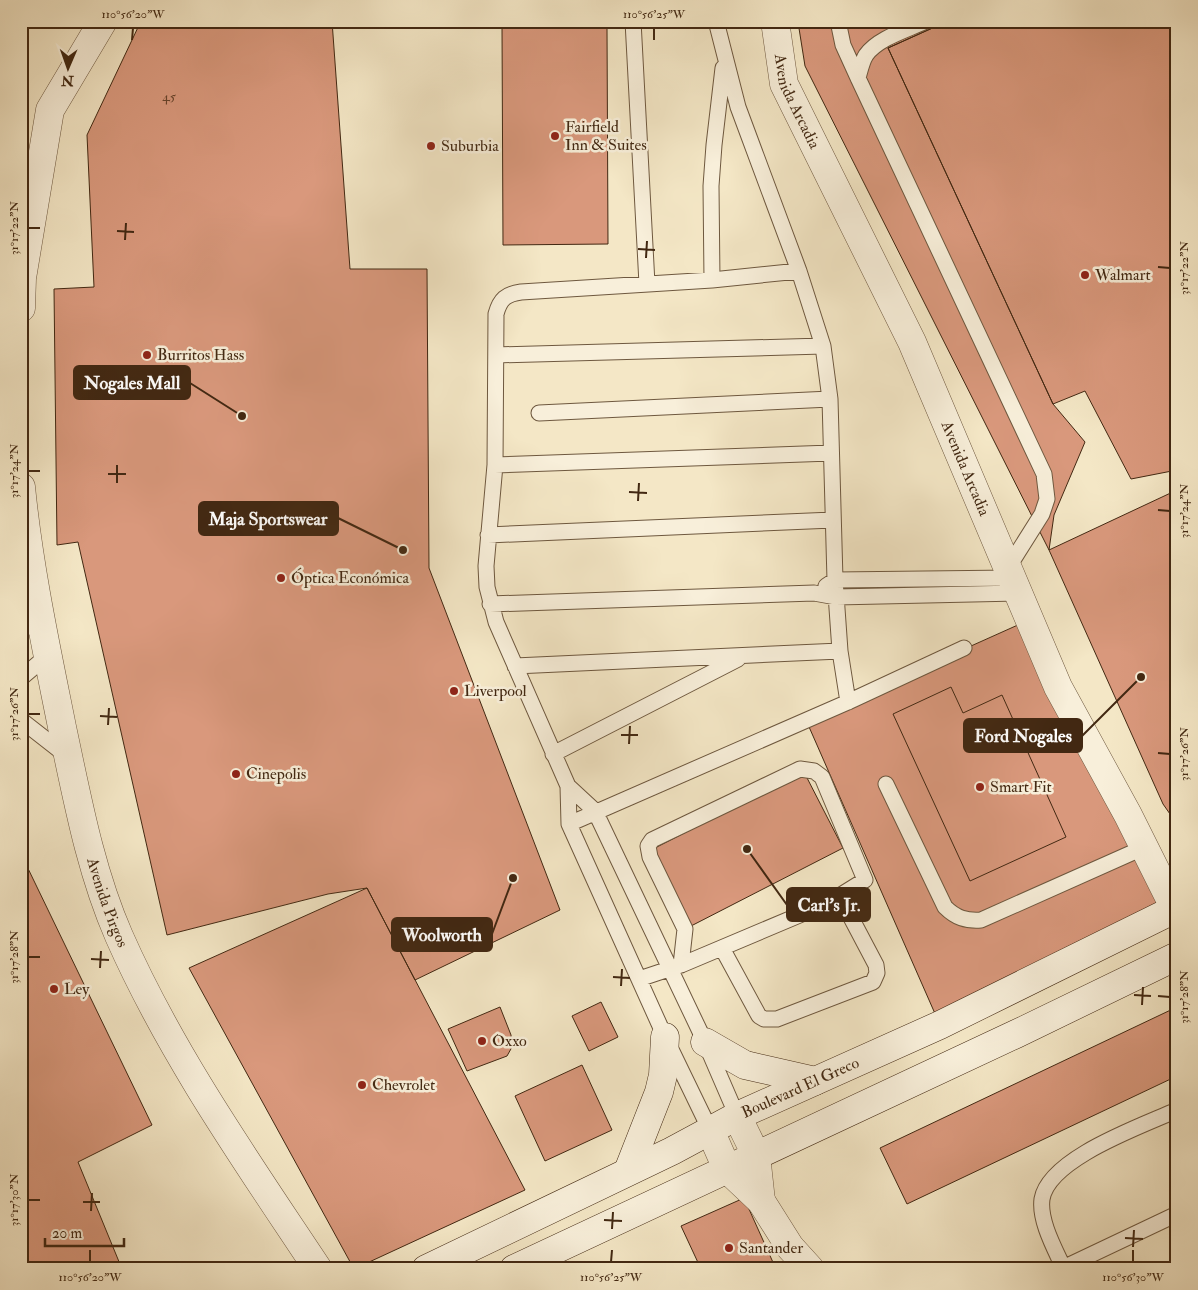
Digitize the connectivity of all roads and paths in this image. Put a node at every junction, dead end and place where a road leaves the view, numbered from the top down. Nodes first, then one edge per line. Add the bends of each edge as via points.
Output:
1 (104, 21) edge
2 (633, 21) edge
3 (716, 21) edge
4 (775, 21) edge
5 (838, 21) edge
6 (926, 21) edge
7 (724, 61) junction
8 (858, 78) junction
9 (799, 271) junction
10 (22, 278) edge
11 (712, 280) junction
12 (647, 284) junction
13 (21, 308) edge
14 (823, 346) junction
15 (496, 355) junction
16 (830, 399) junction
17 (539, 413) dead end
18 (831, 453) junction
19 (495, 465) junction
20 (21, 487) edge
21 (833, 520) junction
22 (488, 535) junction
23 (835, 580) junction
24 (1013, 580) junction
25 (814, 593) junction
26 (836, 597) junction
27 (490, 604) junction
28 (32, 627) edge
29 (964, 648) dead end
30 (840, 651) junction
31 (47, 656) junction
32 (743, 656) junction
33 (515, 666) junction
34 (21, 678) edge
35 (848, 702) junction
36 (21, 720) edge
37 (553, 754) junction
38 (68, 757) junction
39 (886, 784) dead end
40 (568, 786) junction
41 (595, 811) junction
42 (569, 824) junction
43 (1145, 847) junction
44 (828, 902) junction
45 (1176, 910) edge
46 (722, 948) junction
47 (1177, 956) edge
48 (676, 967) junction
49 (639, 980) junction
50 (665, 1037) junction
51 (706, 1042) junction
52 (815, 1081) junction
53 (1177, 1110) edge
54 (737, 1116) junction
55 (710, 1130) junction
56 (756, 1155) junction
57 (726, 1169) junction
58 (628, 1171) junction
59 (761, 1201) junction
60 (1177, 1214) edge
61 (1063, 1268) edge
62 (318, 1269) edge
63 (426, 1269) edge
64 (514, 1269) edge
65 (810, 1269) edge

1 - 10 street via 50,110
2 - 12 lane
3 - 7 lane
4 - 24 street, Avenida Arcadia via 784,84 912,342
5 - 8 lane via 843,45
6 - 8 lane via 871,49
7 - 9 lane
7 - 11 lane via 711,186
8 - 24 lane via 1044,474 1047,500
9 - 11 lane
9 - 14 lane
10 - 13 street
11 - 12 lane
12 - 15 lane via 507,295 498,305 496,314
14 - 15 lane
14 - 16 lane
15 - 19 lane
16 - 17 lane
16 - 18 lane
18 - 19 lane
18 - 21 lane
19 - 22 lane
20 - 28 street, Avenida Pirgos
21 - 22 lane
21 - 23 lane
22 - 27 lane via 486,566
23 - 24 lane
23 - 25 lane
23 - 26 lane
24 - 26 lane
24 - 43 street, Avenida Arcadia via 1058,687
25 - 26 lane
25 - 27 lane
26 - 30 lane
27 - 33 lane
28 - 31 street, Avenida Pirgos
29 - 35 lane
30 - 32 lane
30 - 35 lane
31 - 34 lane
31 - 38 street, Avenida Pirgos
32 - 33 lane
32 - 37 lane
33 - 37 lane
35 - 41 lane
36 - 38 lane
37 - 40 lane
38 - 62 street, Avenida Pirgos via 100,882 120,937 160,1016 213,1108
39 - 43 lane via 945,908 955,917 970,921 981,920
40 - 41 lane
40 - 42 lane
41 - 42 lane
41 - 48 lane
42 - 49 lane
43 - 45 street, Avenida Arcadia
44 - 46 lane
44 - 46 lane via 847,910 876,964 873,982 777,1019 764,1019 759,1016
44 - 48 lane via 865,880 822,777 814,771 800,769 652,840 648,846 650,857 685,929
45 - 52 street, Boulevard El Greco via 940,1025
46 - 48 lane
47 - 56 street
48 - 49 lane
48 - 51 lane
49 - 50 lane
50 - 55 lane
50 - 58 street via 659,1092
51 - 52 street via 750,1066
51 - 54 lane
52 - 54 street, Boulevard El Greco
53 - 61 lane via 1070,1161 1055,1176 1042,1199 1042,1216
54 - 55 street, Boulevard El Greco
54 - 56 street
55 - 57 street
55 - 58 street, Boulevard El Greco
56 - 57 street
56 - 59 street
57 - 59 street
57 - 64 street
58 - 63 street, Boulevard El Greco
59 - 65 street via 790,1247
60 - 61 lane

